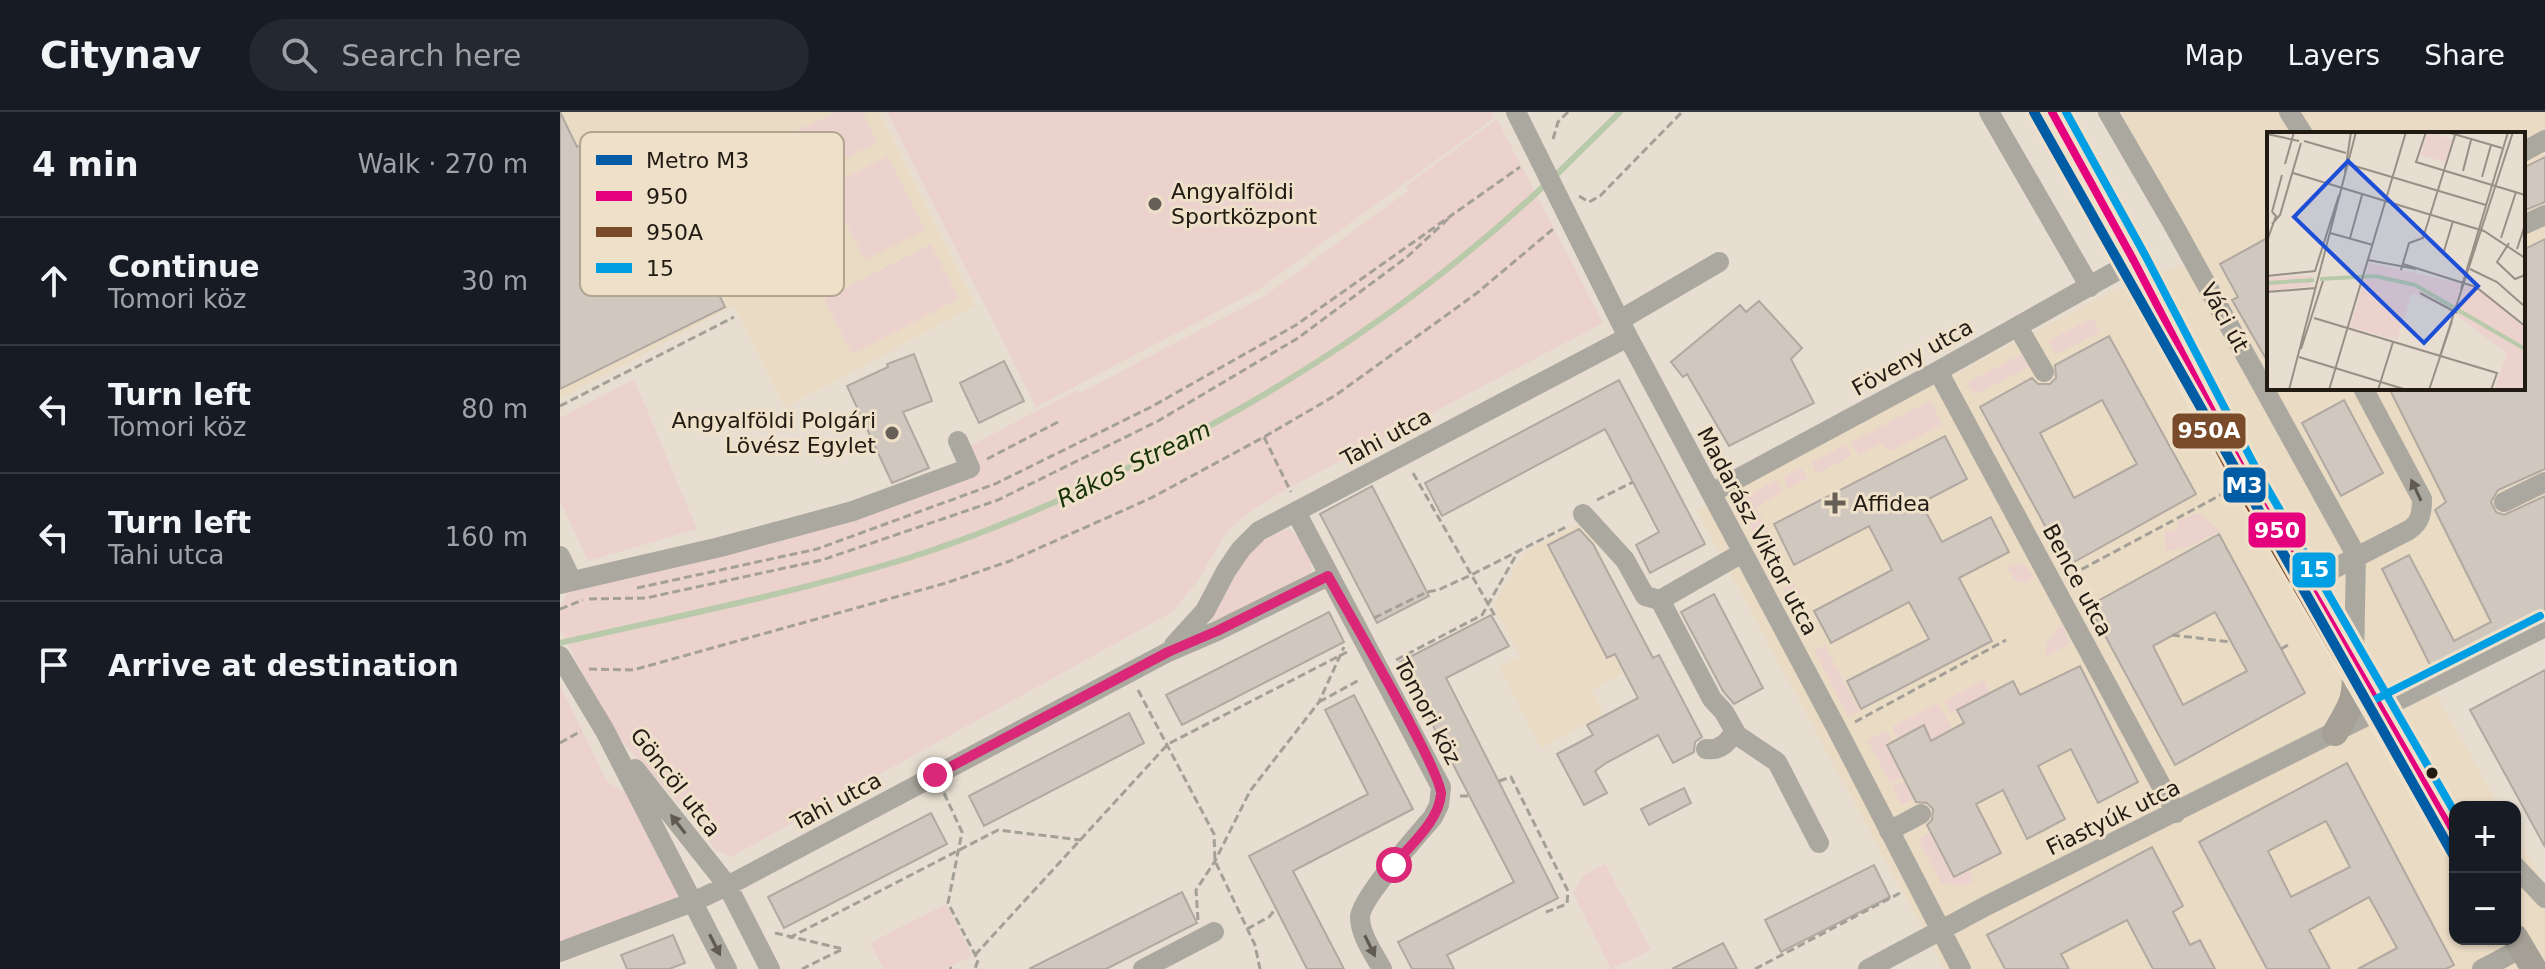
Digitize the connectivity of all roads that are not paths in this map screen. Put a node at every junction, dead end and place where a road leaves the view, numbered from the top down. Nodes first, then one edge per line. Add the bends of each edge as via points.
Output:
1 (1989, 112) edge
2 (2052, 112) edge
3 (2108, 112) edge
4 (2289, 112) edge
5 (1518, 113) edge
6 (2302, 132) edge
7 (2545, 140) edge
8 (2525, 151) edge
9 (2545, 215) edge
10 (2525, 224) edge
11 (2134, 261) junction
12 (1719, 262) dead end
13 (2090, 287) junction
14 (2018, 327) junction
15 (1624, 328) junction
16 (1938, 371) junction
17 (2044, 372) dead end
18 (2364, 390) edge
19 (958, 441) dead end
20 (2545, 482) edge
21 (1711, 493) junction
22 (2504, 502) dead end
23 (1296, 512) junction
24 (1583, 514) road end
25 (1742, 553) junction
26 (2356, 555) junction
27 (560, 556) edge
28 (1328, 576) junction
29 (566, 582) edge
30 (2308, 582) junction
31 (1660, 600) junction
32 (2545, 627) edge
33 (1168, 652) junction
34 (560, 656) edge
35 (2354, 664) junction
36 (2381, 710) junction
37 (602, 726) junction
38 (1734, 732) junction
39 (2335, 733) junction
40 (1706, 749) dead end
41 (2176, 813) junction
42 (1921, 814) dead end
43 (2449, 827) edge
44 (1889, 831) junction
45 (1819, 843) dead end
46 (2521, 872) edge
47 (727, 885) junction
48 (1922, 892) junction
49 (2545, 898) edge
50 (693, 902) junction
51 (1986, 906) junction
52 (1941, 930) junction
53 (1206, 937) road end
54 (2524, 951) edge
55 (560, 952) edge
56 (727, 969) edge
57 (770, 969) edge
58 (1143, 969) edge
59 (1382, 969) edge
60 (1868, 969) edge
61 (1961, 969) edge
62 (2482, 969) edge

1 - 13 street via 2006,152
2 - 11 main road
3 - 26 street, Váci út
4 - 6 street
5 - 15 street, Madarász Viktor utca via 1545,149 1568,217
7 - 8 street
9 - 10 street
11 - 13 street, Föveny utca
11 - 30 main road via 2248,480
12 - 15 street, Tahi utca
13 - 14 street, Föveny utca
14 - 16 street, Föveny utca
14 - 17 street
15 - 21 street, Madarász Viktor utca
15 - 23 street, Tahi utca
16 - 21 street, Föveny utca
16 - 41 street, Bence utca
26 -> 18 street via 2409,530 2422,512 2422,499
19 - 29 street via 970,468 853,511
20 - 22 street
21 - 25 street, Madarász Viktor utca
23 - 28 street, Tomori köz
23 - 33 street, Tahi utca via 1259,531 1241,549 1205,611
24 - 31 street via 1625,560 1645,596
25 - 31 street
25 - 44 street, Madarász Viktor utca
26 - 30 street
26 - 35 street, Váci út
27 - 29 street
28 - 33 street, Tahi utca
28 -> 59 street, Tomori köz via 1352,619 1355,643 1379,670 1441,787 1433,817 1367,899 1360,916
30 - 35 main road
31 - 38 street
32 - 36 street, Fiastyúk utca
33 - 47 street, Tahi utca
34 - 37 street
35 - 36 main road
35 - 39 main road via 2356,690
36 - 39 street, Fiastyúk utca
36 - 43 main road
47 -> 37 street, Göncöl utca
37 - 50 street, Göncöl utca
38 - 40 street via 1723,746
38 - 45 street via 1777,762
39 - 41 street, Fiastyúk utca
41 - 51 street, Fiastyúk utca
42 - 44 street
44 - 48 street, Madarász Viktor utca
46 - 49 street
47 - 50 street, Tahi utca
47 - 57 street, Göncöl utca
48 - 51 street via 1957,909
48 - 52 street, Madarász Viktor utca
50 - 55 street, Tahi utca
50 -> 56 street, Göncöl utca
51 - 52 street, Fiastyúk utca
52 - 60 street, Fiastyúk utca
52 - 61 street, Madarász Viktor utca
53 - 58 street
54 - 62 street

